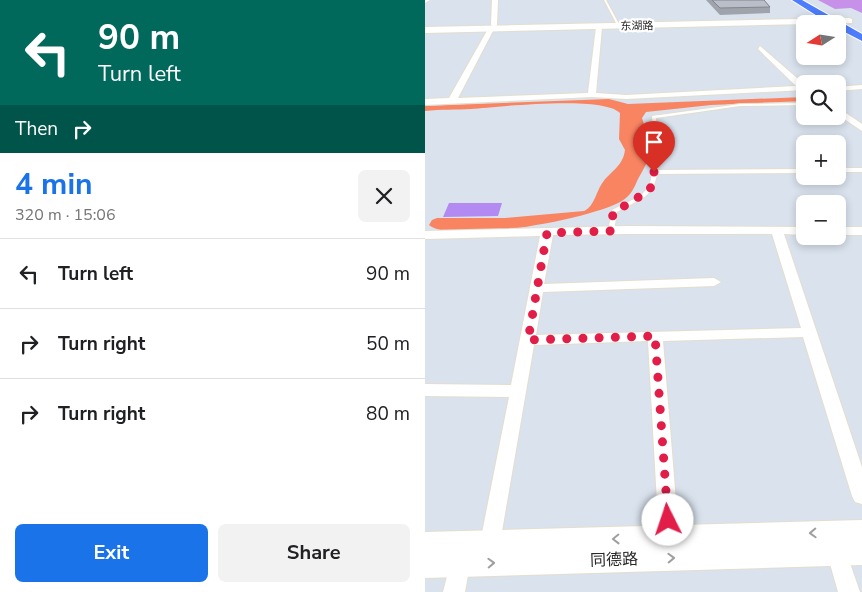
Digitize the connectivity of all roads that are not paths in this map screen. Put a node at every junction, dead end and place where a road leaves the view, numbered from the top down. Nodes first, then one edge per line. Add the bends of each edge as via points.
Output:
1 (495, 0) edge
2 (605, 0) edge
3 (796, 0) edge
4 (809, 0) edge
5 (828, 15) edge
6 (832, 15) edge
7 (796, 21) edge
8 (796, 21) edge
9 (619, 23) junction
10 (846, 23) edge
11 (846, 25) edge
12 (493, 27) junction
13 (599, 27) junction
14 (425, 29) edge
15 (862, 29) edge
16 (862, 38) edge
17 (760, 48) dead end
18 (796, 81) edge
19 (796, 88) edge
20 (862, 88) edge
21 (846, 89) edge
22 (592, 96) junction
23 (452, 101) junction
24 (425, 102) edge
25 (796, 104) edge
26 (846, 116) edge
27 (862, 128) edge
28 (796, 170) edge
29 (846, 170) edge
30 (862, 170) edge
31 (654, 172) junction
32 (611, 231) junction
33 (777, 231) junction
34 (796, 231) edge
35 (846, 231) edge
36 (862, 231) edge
37 (547, 233) junction
38 (425, 235) edge
39 (715, 282) dead end
40 (537, 288) junction
41 (809, 332) junction
42 (655, 336) junction
43 (528, 340) junction
44 (425, 390) edge
45 (518, 391) junction
46 (862, 496) edge
47 (862, 532) edge
48 (669, 538) junction
49 (490, 543) junction
50 (425, 544) edge
51 (850, 552) edge
52 (459, 564) junction
53 (425, 565) edge
54 (454, 592) edge
55 (849, 592) edge

1 - 12 street
2 - 9 lane
3 - 5 main road
4 - 6 main road
7 - 9 main road, 东湖路
8 - 13 main road, 东湖路
9 - 12 main road, 东湖路
10 - 15 main road
11 - 16 main road
12 - 13 main road, 东湖路
12 - 14 main road, 东湖路
12 - 23 street
13 - 22 street
17 - 18 street
19 - 22 street
20 - 21 street
22 - 23 street
23 - 24 street
25 - 31 lane via 734,105 654,117
26 - 27 street
28 - 31 lane
29 - 30 lane
31 - 32 lane via 650,190 613,213
32 - 33 street
32 - 37 street
33 - 34 street
33 - 41 street
35 - 36 street
37 - 38 street
37 - 40 street
39 - 40 street
40 - 43 street
41 - 42 street
41 - 46 street
42 - 43 street
42 - 48 street
43 - 45 street
44 - 45 street
45 - 49 street
47 -> 48 main road, 同德路
48 -> 49 main road, 同德路
49 - 50 main road, 同德路
52 -> 51 main road, 同德路
51 - 55 street
52 - 53 main road, 同德路
52 - 54 street

